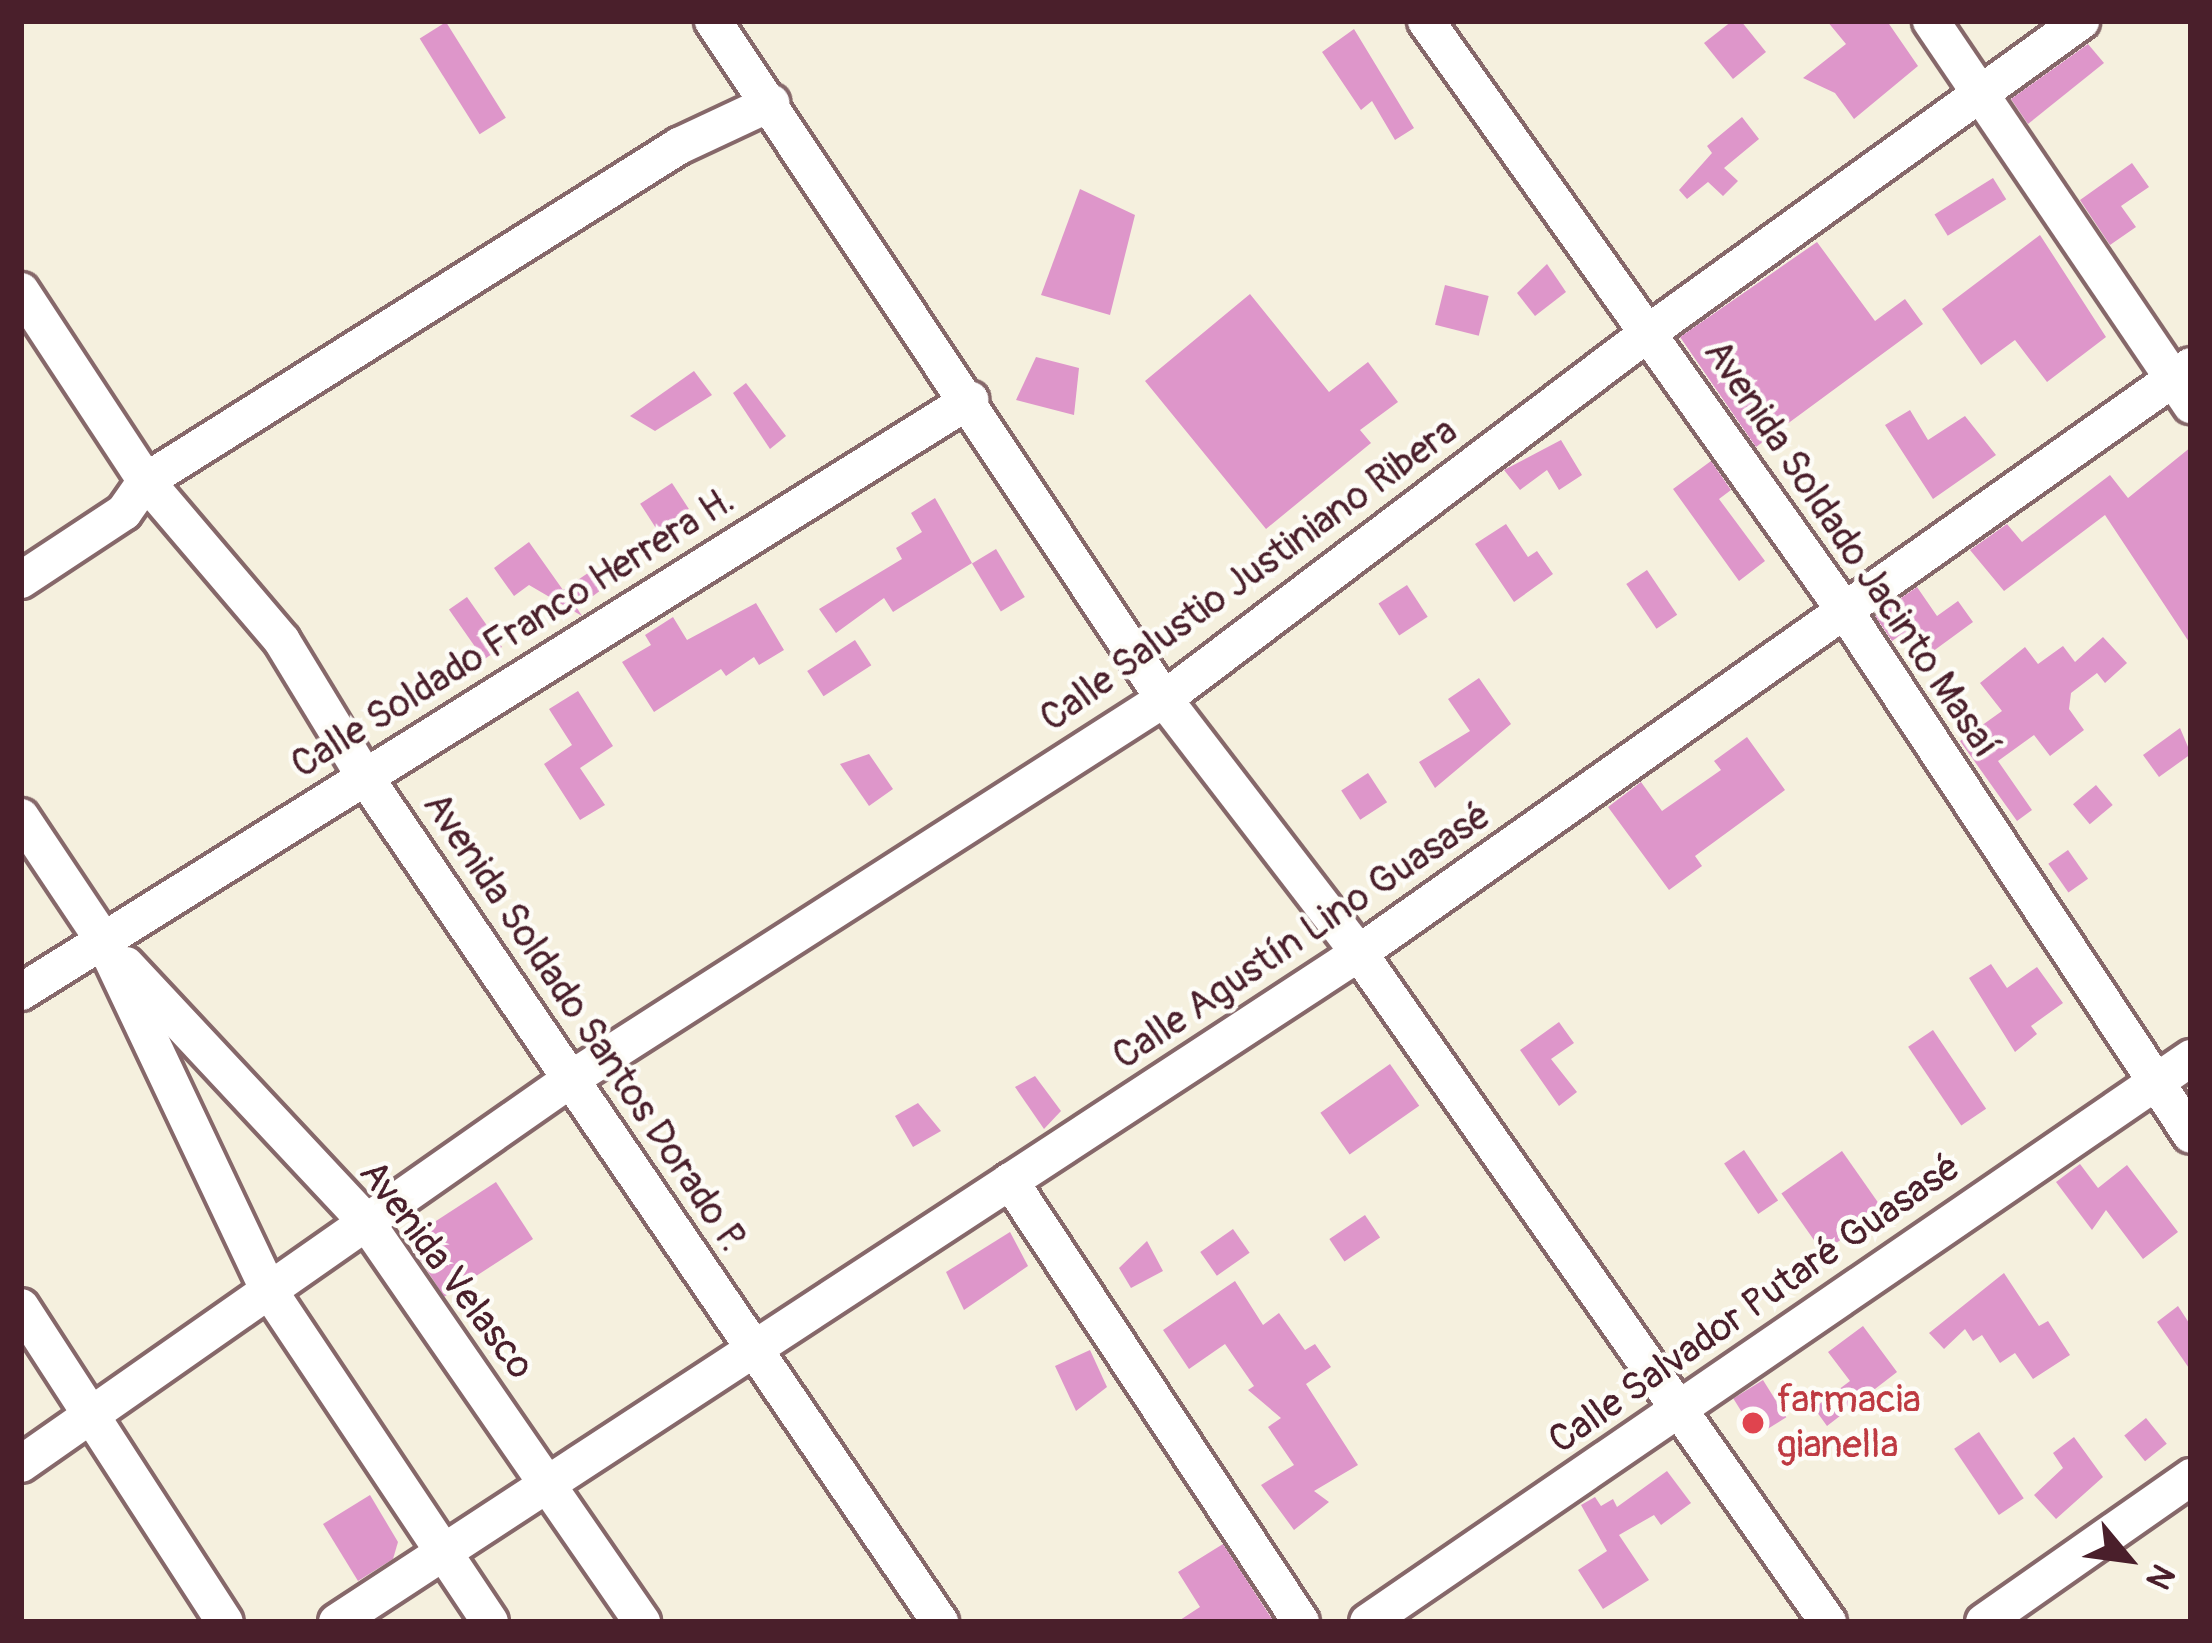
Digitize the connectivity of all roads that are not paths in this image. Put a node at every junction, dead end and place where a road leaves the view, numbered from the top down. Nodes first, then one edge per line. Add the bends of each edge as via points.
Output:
1 (713, 21) edge
2 (1930, 21) edge
3 (2081, 21) edge
4 (1445, 27) edge
5 (1981, 95) junction
6 (771, 103) junction
7 (21, 291) edge
8 (1652, 330) junction
9 (2185, 383) edge
10 (970, 400) junction
11 (146, 481) junction
12 (21, 580) edge
13 (1847, 614) junction
14 (1164, 699) junction
15 (363, 774) junction
16 (21, 817) edge
17 (103, 940) junction
18 (1359, 953) junction
19 (21, 992) edge
20 (2191, 1058) edge
21 (571, 1079) junction
22 (2157, 1081) junction
23 (2191, 1135) edge
24 (1010, 1181) junction
25 (364, 1220) junction
26 (268, 1289) junction
27 (21, 1307) edge
28 (756, 1347) junction
29 (1682, 1409) junction
30 (93, 1414) junction
31 (21, 1464) edge
32 (2191, 1477) edge
33 (546, 1484) junction
34 (443, 1551) junction
35 (226, 1622) edge
36 (337, 1622) edge
37 (490, 1622) edge
38 (642, 1622) edge
39 (940, 1622) edge
40 (1301, 1622) edge
41 (1368, 1622) edge
42 (1828, 1622) edge
43 (1984, 1622) edge

1 - 6 street
2 - 5 street
3 - 5 street, Calle Salustio Justiniano Ribera
4 - 8 street, Avenida Soldado Jacinto Masaí
5 - 8 street, Calle Salustio Justiniano Ribera
5 - 9 street
6 - 10 street
6 - 11 street via 679,146
7 - 11 street, Avenida Soldado Santos Dorado P.
8 - 13 street, Avenida Soldado Jacinto Masaí
8 - 14 street, Calle Salustio Justiniano Ribera
9 - 13 street, Calle Agustín Lino Guasasé
10 - 14 street
10 - 15 street, Calle Soldado Franco Herrera H.
11 - 12 street via 124,512
11 - 15 street, Avenida Soldado Santos Dorado P. via 282,640
13 - 18 street, Calle Agustín Lino Guasasé
13 - 22 street, Avenida Soldado Jacinto Masaí
14 - 18 street
14 - 21 street, Calle Salustio Justiniano Ribera
15 - 17 street, Calle Soldado Franco Herrera H.
15 - 21 street, Avenida Soldado Santos Dorado P.
16 - 17 street, Avenida Velasco
17 - 19 street, Calle Soldado Franco Herrera H.
17 - 25 street, Avenida Velasco
17 - 26 street, Avenida Velasco
18 - 24 street, Calle Agustín Lino Guasasé
18 - 29 street
20 - 22 street, Calle Salvador Putaré Guasasé
21 - 25 street, Calle Salustio Justiniano Ribera
21 - 28 street, Avenida Soldado Santos Dorado P.
22 - 23 street, Avenida Soldado Jacinto Masaí
22 - 29 street, Calle Salvador Putaré Guasasé
24 - 28 street, Calle Agustín Lino Guasasé
24 - 40 street
25 - 26 street, Calle Salustio Justiniano Ribera
25 - 33 street, Avenida Velasco
26 - 30 street, Calle Salustio Justiniano Ribera
26 - 34 street, Avenida Velasco
27 - 30 street
28 - 33 street, Calle Agustín Lino Guasasé
28 - 39 street, Avenida Soldado Santos Dorado P.
29 - 41 street, Calle Salvador Putaré Guasasé
29 - 42 street
30 - 31 street, Calle Salustio Justiniano Ribera
30 - 35 street
32 - 43 street
33 - 34 street, Calle Agustín Lino Guasasé
33 - 38 street, Avenida Velasco
34 - 36 street, Calle Agustín Lino Guasasé
34 - 37 street, Avenida Velasco

